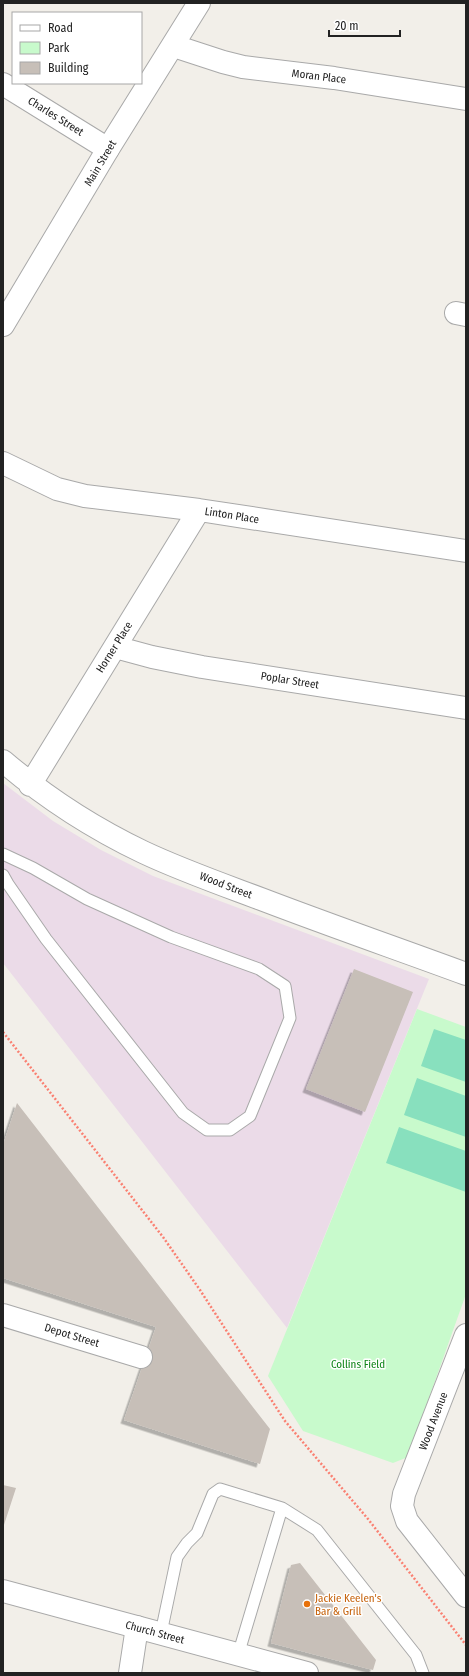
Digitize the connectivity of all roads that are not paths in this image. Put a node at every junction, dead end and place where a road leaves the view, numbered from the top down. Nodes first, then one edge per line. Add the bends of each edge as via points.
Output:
1 (199, 3) edge
2 (174, 46) junction
3 (3, 84) edge
4 (466, 99) edge
5 (108, 149) junction
6 (3, 324) edge
7 (3, 463) edge
8 (199, 510) junction
9 (466, 551) edge
10 (115, 647) junction
11 (466, 708) edge
12 (3, 761) edge
13 (30, 785) junction
14 (3, 854) edge
15 (3, 875) edge
16 (466, 974) edge
17 (3, 1315) edge
18 (466, 1335) edge
19 (141, 1357) dead end
20 (282, 1508) junction
21 (3, 1591) edge
22 (466, 1596) edge
23 (137, 1627) junction
24 (161, 1634) junction
25 (238, 1654) junction
26 (130, 1673) edge
27 (308, 1673) edge
28 (423, 1673) edge

1 - 2 street, Main Street
2 - 4 street, Moran Place via 243,67 334,78
2 - 5 street, Main Street
3 - 5 street, Charles Street
5 - 6 street, Main Street
7 - 8 street, Linton Place via 57,489 85,496
8 - 9 street, Linton Place
8 - 10 street, Horner Place
10 - 11 street, Poplar Street via 202,667
10 - 13 street, Horner Place
12 - 13 street, Wood Street
13 - 16 street, Wood Street via 108,834 175,866
14 - 15 lane via 87,899 171,937 259,969 285,986 290,1018 250,1116 230,1130 207,1130 184,1113 46,939
17 - 19 street, Depot Street
18 - 22 street, Wood Avenue via 404,1494 402,1506 407,1520
20 - 24 lane via 220,1489 212,1494 197,1533 177,1557
20 - 25 lane
20 - 28 lane via 317,1530 416,1655
21 - 23 street, Church Street
23 - 24 street, Church Street
23 - 26 street
24 - 25 street, Church Street
25 - 27 street, Church Street

